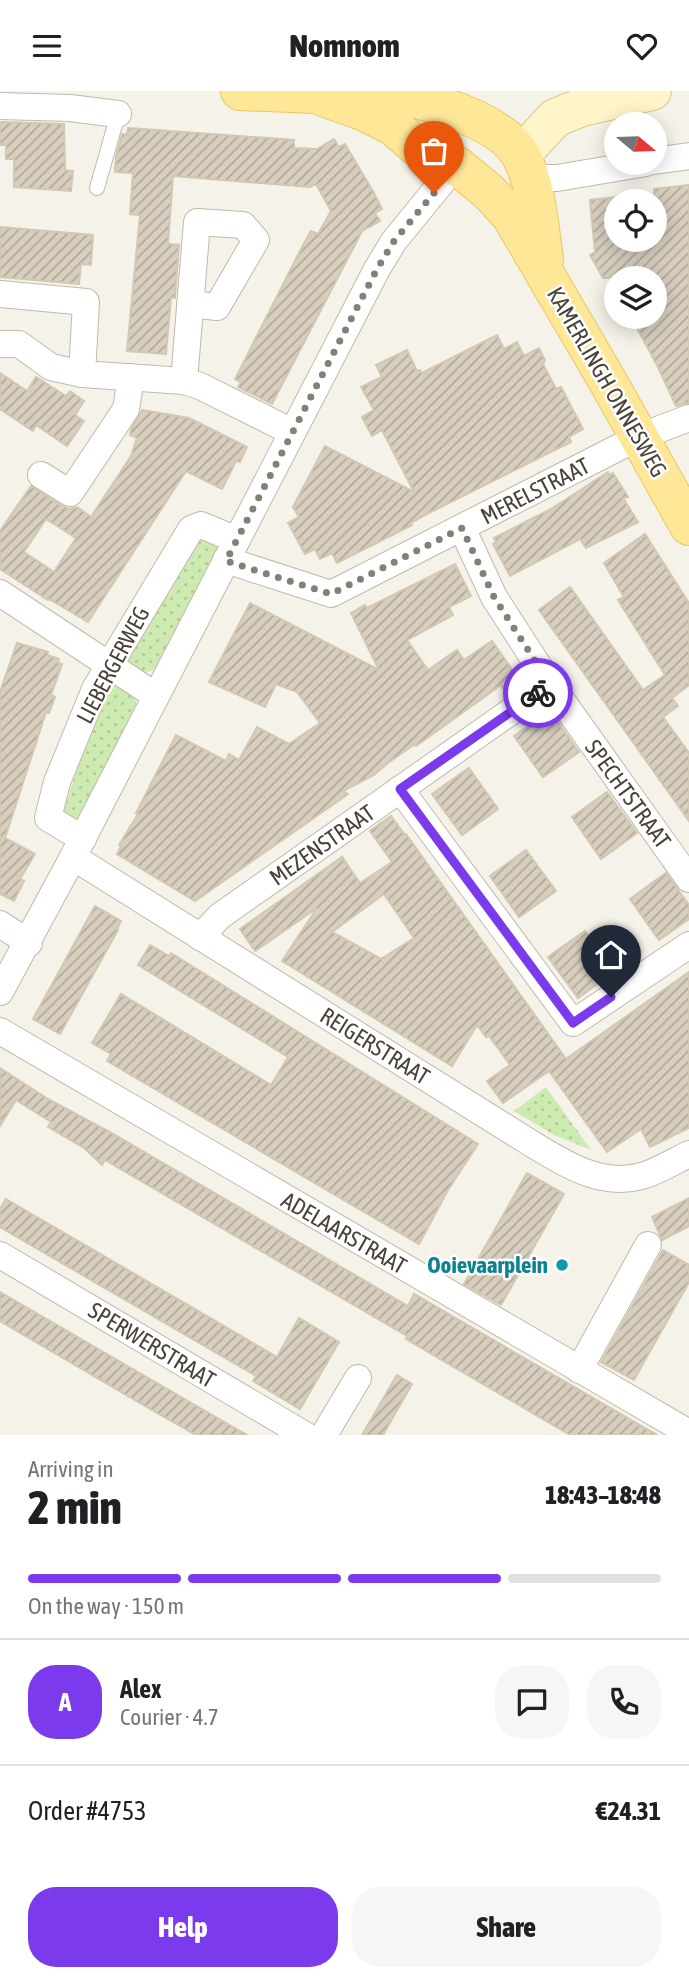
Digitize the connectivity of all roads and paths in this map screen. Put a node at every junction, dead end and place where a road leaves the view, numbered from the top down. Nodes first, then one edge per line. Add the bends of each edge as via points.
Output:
1 (240, 91) edge
2 (378, 91) edge
3 (652, 91) edge
4 (329, 92) edge
5 (565, 97) edge
6 (70, 100) edge
7 (0, 106) edge
8 (442, 107) junction
9 (118, 114) joint
10 (417, 147) junction
11 (518, 156) junction
12 (689, 156) edge
13 (667, 160) edge
14 (604, 170) edge
15 (445, 179) junction
16 (97, 188) dead end
17 (489, 192) junction
18 (546, 275) junction
19 (0, 294) edge
20 (190, 304) dead end
21 (0, 344) edge
22 (82, 374) junction
23 (131, 376) junction
24 (184, 381) junction
25 (689, 418) edge
26 (292, 432) junction
27 (639, 437) junction
28 (41, 475) dead end
29 (689, 526) edge
30 (462, 528) junction
31 (231, 550) junction
32 (0, 593) edge
33 (108, 665) junction
34 (550, 684) junction
35 (156, 696) junction
36 (400, 789) junction
37 (78, 848) junction
38 (689, 879) edge
39 (0, 924) edge
40 (200, 937) junction
41 (29, 943) junction
42 (689, 945) edge
43 (0, 992) edge
44 (0, 1031) edge
45 (689, 1154) edge
46 (648, 1245) dead end
47 (0, 1255) edge
48 (579, 1370) junction
49 (358, 1377) dead end
50 (689, 1433) edge
51 (304, 1435) edge
52 (324, 1435) edge

1 - 4 main road, KAMERLINGH ONNESWEG
2 - 8 main road
3 - 5 main road via 582,107
4 - 10 main road, KAMERLINGH ONNESWEG via 393,126
5 - 11 main road via 555,118
6 - 7 street
6 - 9 street
8 - 10 main road via 422,113 414,123
8 - 11 main road via 475,119
9 - 16 lane
10 - 15 main road, KAMERLINGH ONNESWEG
11 - 14 street via 557,178
11 - 17 main road via 520,186 506,193
11 - 18 main road, KAMERLINGH ONNESWEG
12 - 13 street
15 - 17 main road, KAMERLINGH ONNESWEG
15 - 26 street via 394,241
17 - 18 main road, KAMERLINGH ONNESWEG via 511,216
18 - 27 main road, KAMERLINGH ONNESWEG
19 - 22 street via 86,302
20 - 24 street
21 - 22 street via 19,344 51,367
22 - 23 street
23 - 24 street
23 - 28 street via 126,409 70,493
24 - 26 street
25 - 27 street, MERELSTRAAT
26 - 31 street
27 - 29 main road, KAMERLINGH ONNESWEG
27 - 30 street, MERELSTRAAT
30 - 31 street, MERELSTRAAT via 331,594
30 - 34 street, SPECHTSTRAAT via 494,597
31 - 33 street, LIEBERGERWEG via 201,524 191,529
31 - 35 street
32 - 33 street
33 - 35 street
33 - 37 street, LIEBERGERWEG via 57,782 48,818
34 - 36 street, MEZENSTRAAT
34 - 38 street, SPECHTSTRAAT
35 - 37 street
36 - 40 street, MEZENSTRAAT via 220,916
36 - 42 street via 573,1023
37 - 40 street, REIGERSTRAAT
37 - 41 street
39 - 41 street
40 - 45 street, REIGERSTRAAT via 581,1172 601,1177 644,1175
41 - 43 street
44 - 48 street, ADELAARSTRAAT
46 - 48 street
47 - 51 street, SPERWERSTRAAT
48 - 50 street, ADELAARSTRAAT
49 - 52 street

